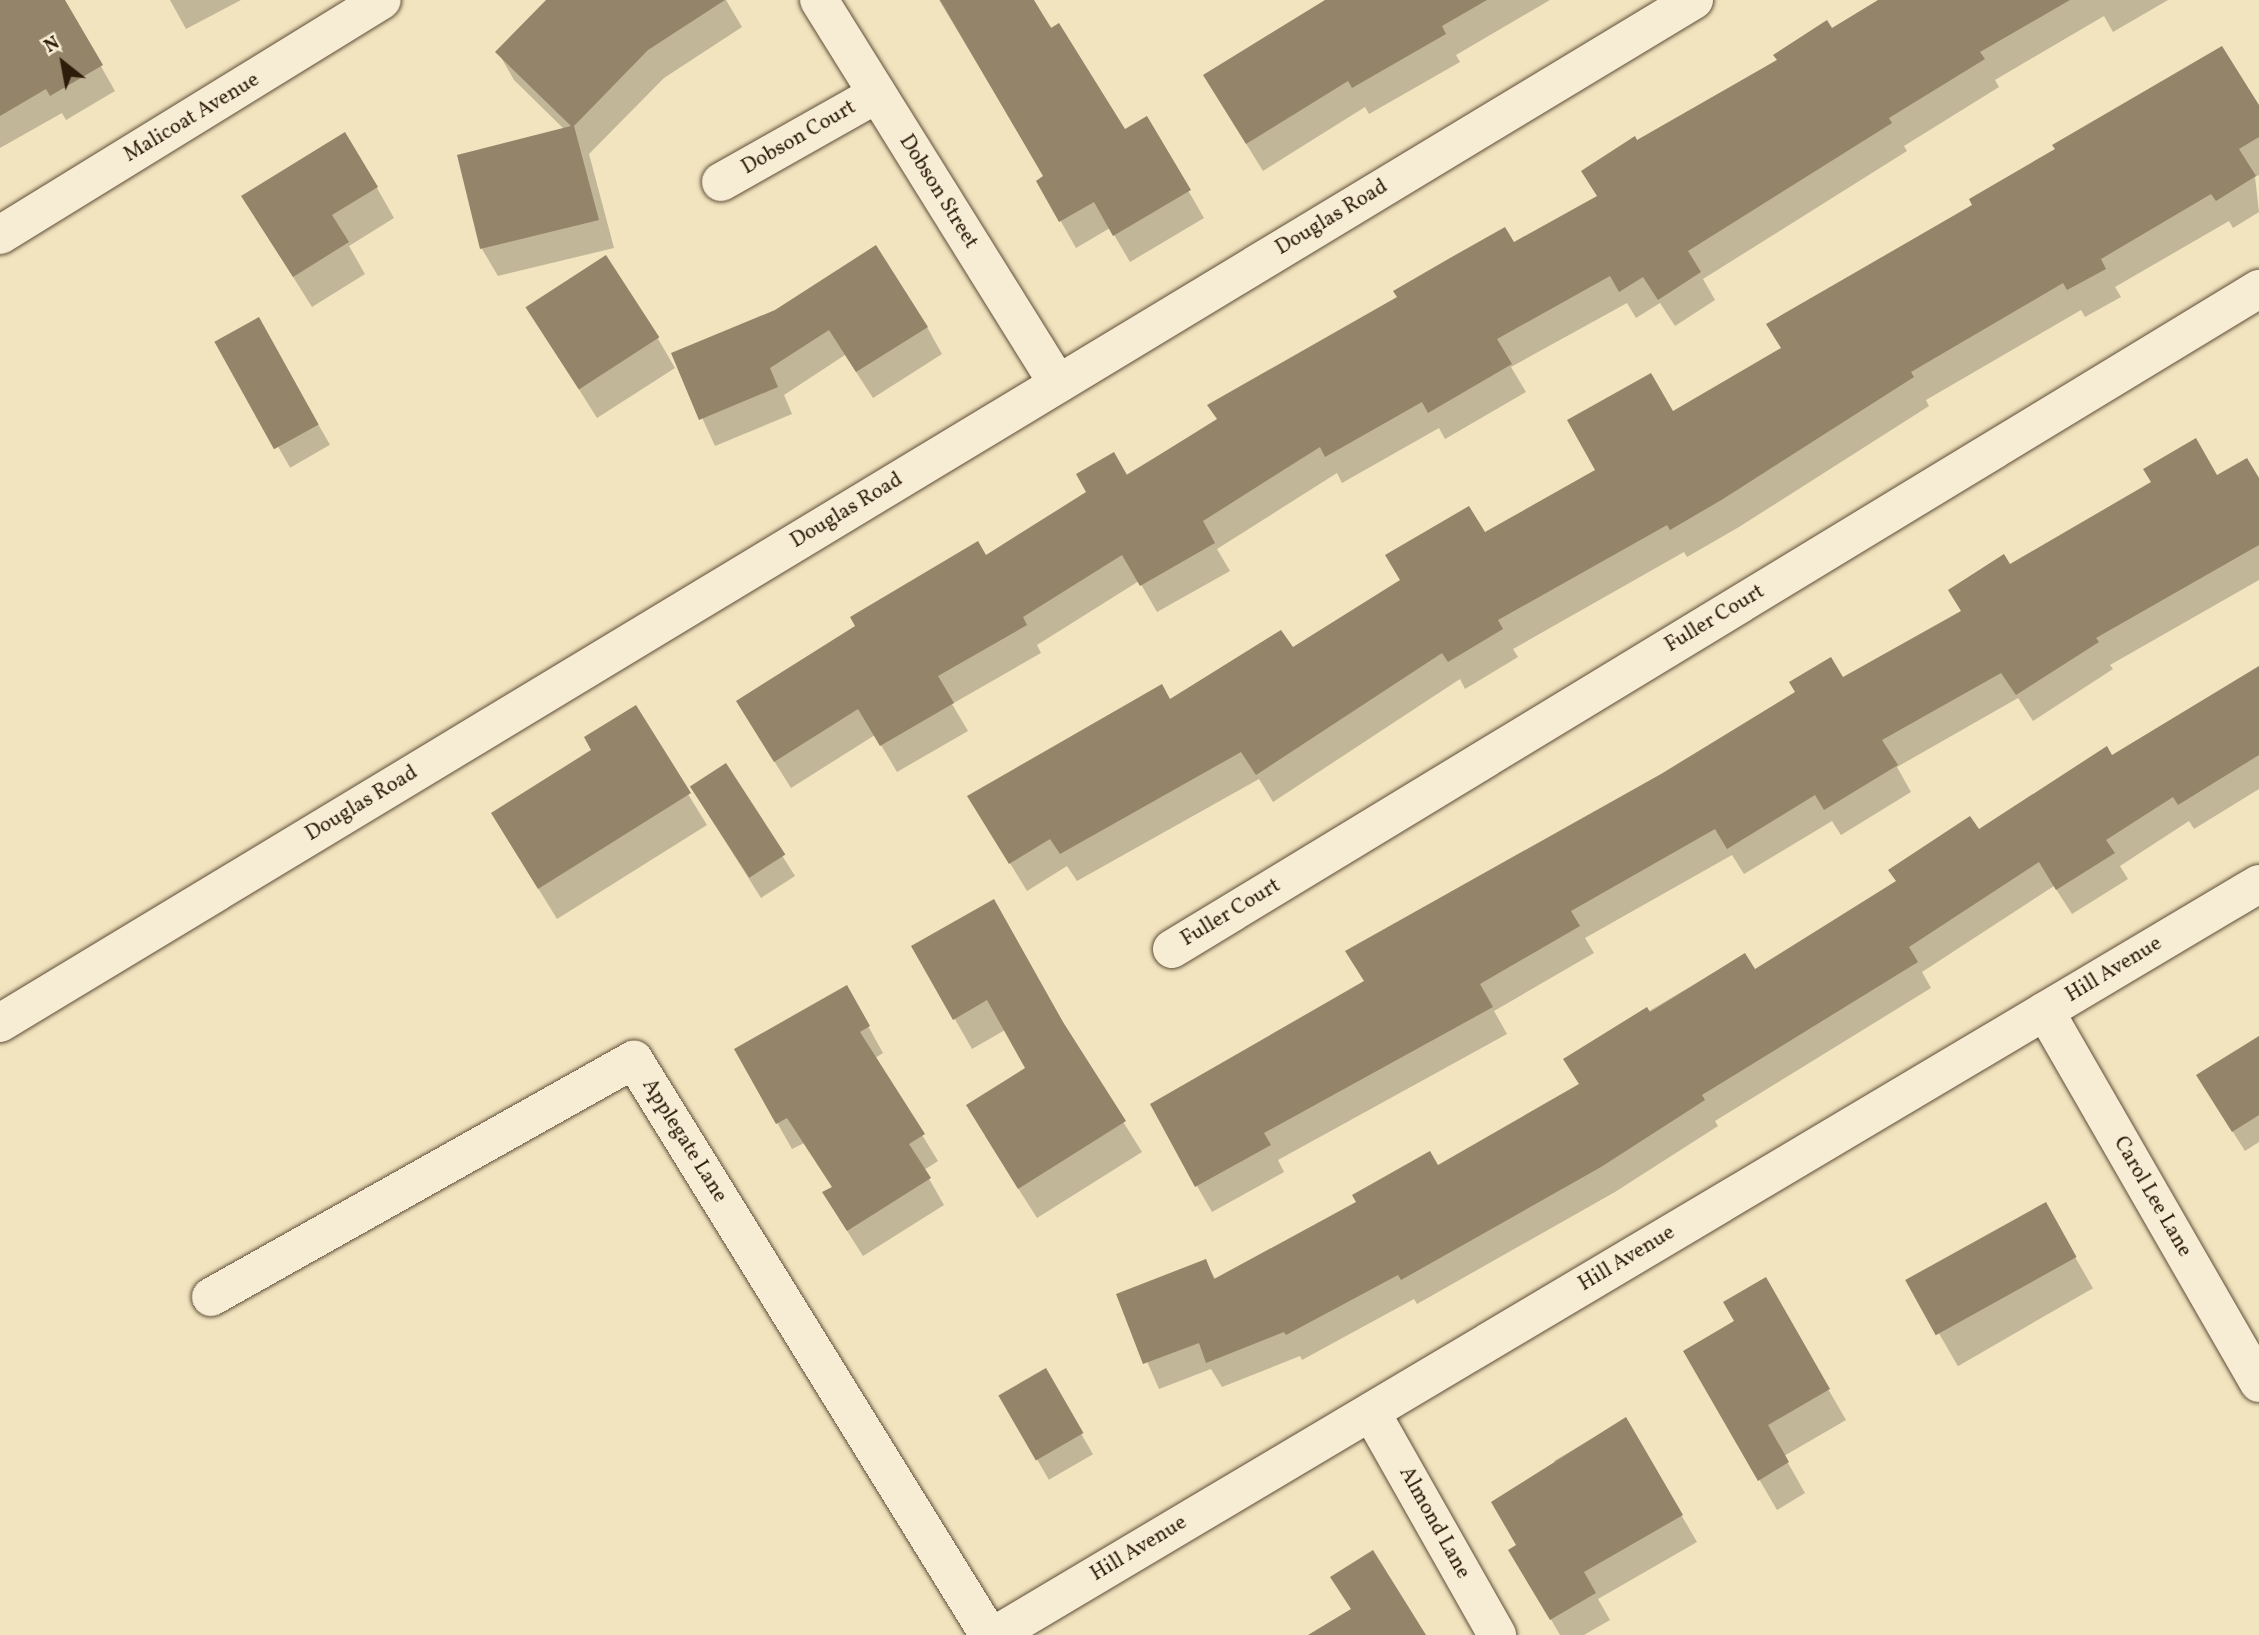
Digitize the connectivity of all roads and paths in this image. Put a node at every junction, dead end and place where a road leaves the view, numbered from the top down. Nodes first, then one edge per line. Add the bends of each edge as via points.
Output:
1 (382, 0) edge
2 (819, 0) edge
3 (1694, 0) edge
4 (877, 94) junction
5 (721, 182) dead end
6 (0, 235) edge
7 (2259, 289) edge
8 (1058, 384) junction
9 (2259, 884) edge
10 (1172, 948) dead end
11 (2045, 1011) junction
12 (0, 1023) edge
13 (211, 1297) dead end
14 (2259, 1383) edge
15 (1371, 1412) junction
16 (989, 1635) edge
17 (995, 1635) edge
18 (1497, 1635) edge

1 - 6 street, Malicoat Avenue
2 - 4 street, Dobson Street
3 - 8 street, Douglas Road
4 - 5 street, Dobson Court
4 - 8 street, Dobson Street
7 - 10 street, Fuller Court
8 - 12 street, Douglas Road
9 - 11 street, Hill Avenue
11 - 14 street, Carol Lee Lane
11 - 15 street, Hill Avenue
13 - 16 street, Applegate Lane via 635,1060
15 - 17 street, Hill Avenue
15 - 18 street, Almond Lane

